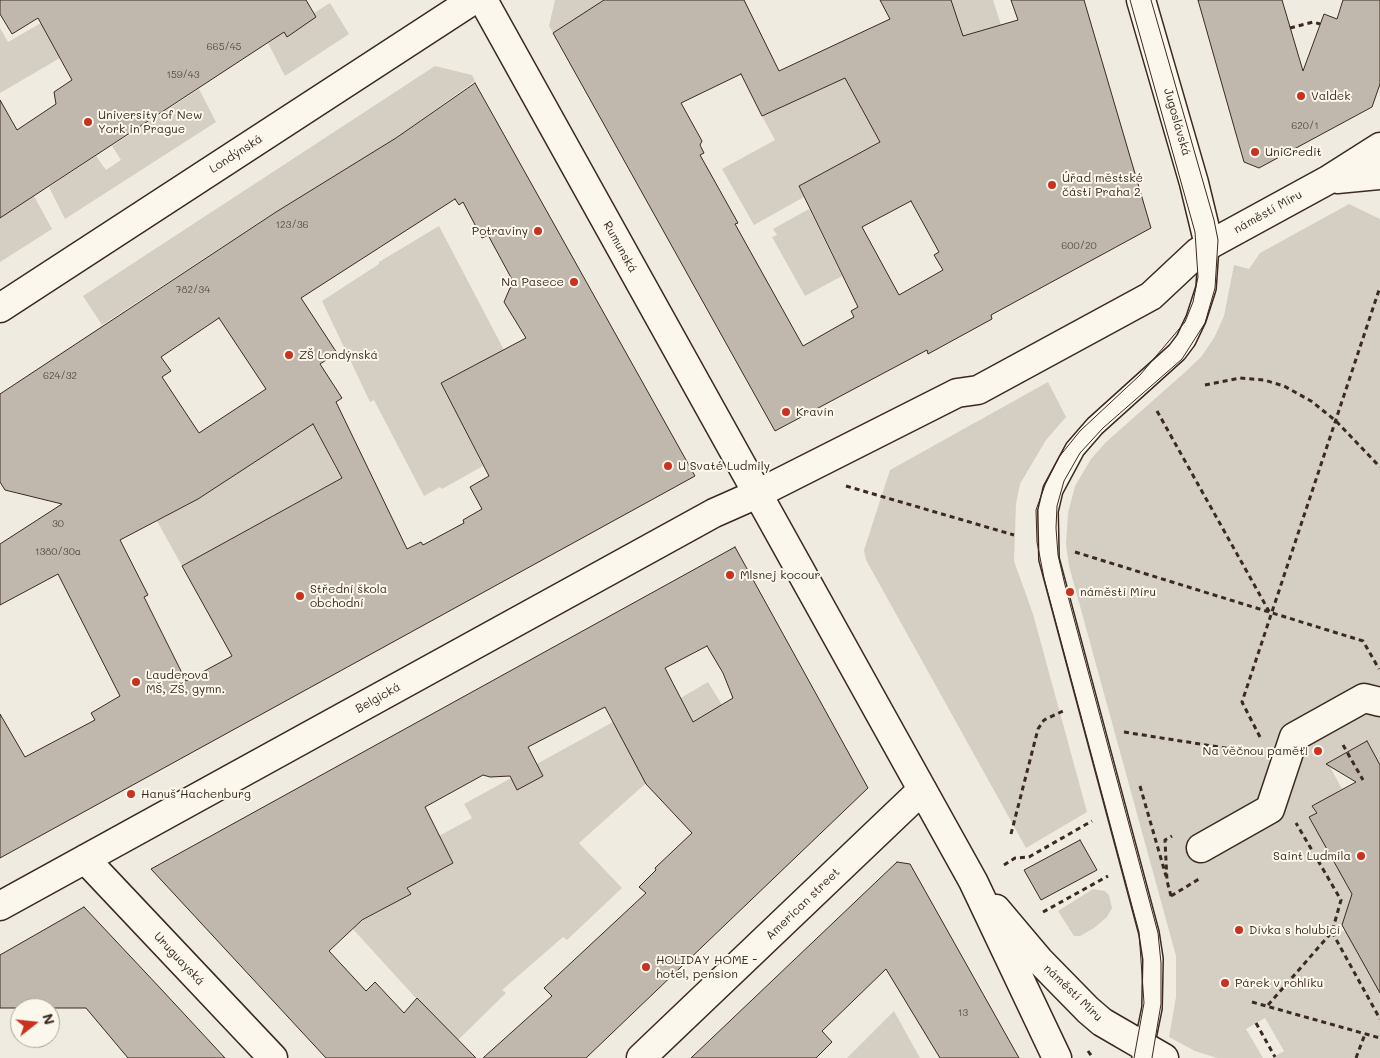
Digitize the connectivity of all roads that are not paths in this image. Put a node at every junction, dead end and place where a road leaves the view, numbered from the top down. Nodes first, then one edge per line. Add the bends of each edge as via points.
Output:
1 (473, 0) edge
2 (483, 0) edge
3 (1141, 0) edge
4 (1380, 147) edge
5 (1380, 175) edge
6 (1328, 180) junction
7 (1209, 245) junction
8 (0, 308) edge
9 (757, 494) junction
10 (1380, 702) edge
11 (922, 790) junction
12 (1201, 848) dead end
13 (85, 859) junction
14 (973, 881) junction
15 (0, 906) edge
16 (1052, 1048) edge
17 (1150, 1054) edge
18 (273, 1058) edge
19 (641, 1058) edge

1 - 8 street, Londýnská
2 - 9 street, Rumunská
3 - 7 street, Jugoslávská
4 - 6 street, náměstí Míru
5 - 6 street, náměstí Míru
6 - 7 street, náměstí Míru
7 - 9 street, náměstí Míru via 1151,296 978,390 956,393
7 - 17 lane, náměstí Míru via 1205,293 1186,340 1075,449 1053,490 1048,511 1050,559 1149,933 1153,958
9 - 11 street, náměstí Míru
9 - 13 street, Belgická via 714,513
10 - 12 street via 1364,698 1294,737 1270,809
11 - 14 street, náměstí Míru
11 - 19 street, American street
13 - 15 street, Belgická
13 - 18 street, Uruguayská
14 - 16 street, náměstí Míru
14 - 17 street, náměstí Míru via 1040,960 1088,1010

